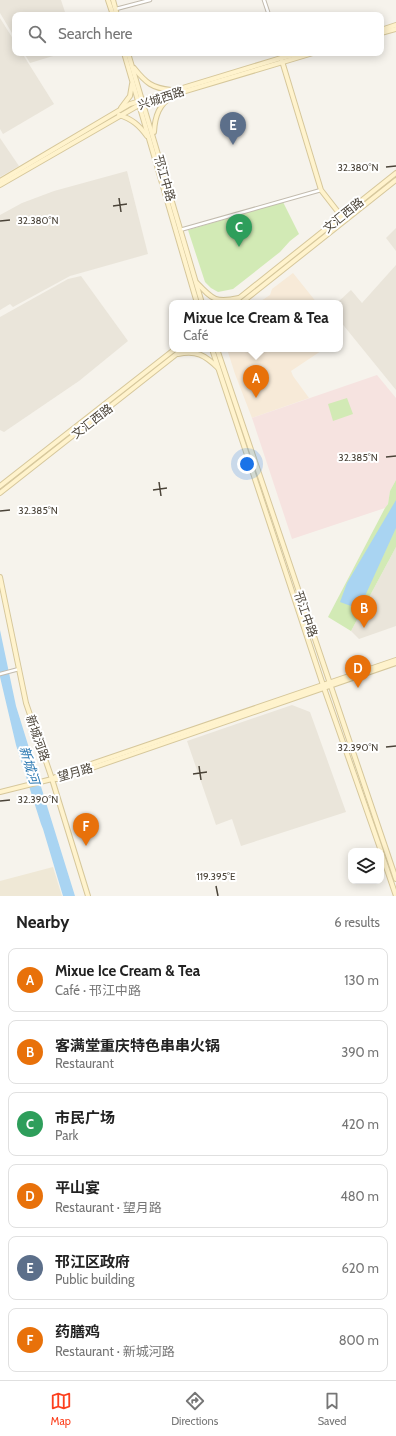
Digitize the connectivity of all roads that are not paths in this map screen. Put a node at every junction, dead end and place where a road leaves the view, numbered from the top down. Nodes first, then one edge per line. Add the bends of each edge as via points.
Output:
1 (108, 0) edge
2 (113, 0) edge
3 (150, 0) edge
4 (264, 0) edge
5 (116, 9) junction
6 (112, 12) edge
7 (116, 12) edge
8 (268, 12) edge
9 (396, 25) edge
10 (384, 29) edge
11 (396, 29) edge
12 (384, 32) edge
13 (125, 56) edge
14 (129, 56) edge
15 (281, 56) edge
16 (294, 56) edge
17 (300, 56) edge
18 (282, 60) junction
19 (132, 64) junction
20 (132, 82) junction
21 (175, 91) junction
22 (141, 102) junction
23 (119, 113) junction
24 (151, 137) junction
25 (396, 173) edge
26 (0, 180) edge
27 (396, 180) edge
28 (0, 185) edge
29 (321, 190) junction
30 (342, 216) junction
31 (345, 220) junction
32 (180, 230) junction
33 (196, 281) junction
34 (194, 293) junction
35 (194, 300) edge
36 (196, 300) edge
37 (201, 300) edge
38 (216, 300) edge
39 (241, 300) edge
40 (241, 300) edge
41 (172, 352) edge
42 (180, 352) edge
43 (213, 352) edge
44 (218, 352) edge
45 (220, 352) edge
46 (176, 355) junction
47 (222, 366) junction
48 (218, 369) junction
49 (0, 486) edge
50 (0, 493) edge
51 (0, 577) edge
52 (396, 660) edge
53 (396, 663) edge
54 (19, 669) junction
55 (0, 674) edge
56 (329, 684) junction
57 (324, 686) junction
58 (52, 779) junction
59 (0, 792) edge
60 (380, 848) edge
61 (384, 861) edge
62 (396, 879) edge
63 (88, 896) edge
64 (396, 896) edge

1 - 6 main road
2 - 5 main road
3 - 5 street
4 - 8 street
5 - 7 main road
9 - 10 main road
11 - 12 main road
13 - 20 main road, 邗江中路
14 - 19 main road, 邗江中路
15 - 18 street
16 - 18 main road, 兴城西路
17 - 18 main road, 兴城西路
18 - 21 main road, 兴城西路
18 - 29 main road
19 - 21 main road via 149,84
19 - 22 main road, 邗江中路
20 - 22 main road, 邗江中路
20 - 23 main road via 130,96
21 - 22 main road, 兴城西路
21 - 24 main road via 159,109
22 - 23 main road, 兴城西路
22 - 24 main road, 邗江中路
23 - 24 main road via 137,123
23 - 26 main road, 兴城西路
23 - 28 main road, 兴城西路
24 - 32 main road, 邗江中路
24 - 34 main road, 邗江中路
25 - 30 main road, 文汇西路
27 - 31 main road, 文汇西路
29 - 30 main road
29 - 32 street
30 - 31 main road
30 - 39 main road, 文汇西路
31 - 40 main road, 文汇西路
32 - 33 main road, 邗江中路
33 - 37 main road, 邗江中路
33 - 38 main road
34 - 35 main road
34 - 36 main road, 邗江中路
41 - 49 main road, 文汇西路
42 - 46 main road, 文汇西路
43 - 48 main road, 邗江中路
44 - 47 main road, 邗江中路
45 - 47 main road
46 - 48 main road via 188,352 199,354 210,360
46 - 50 main road, 文汇西路
47 - 56 main road, 邗江中路
48 - 57 main road, 邗江中路
51 - 54 main road, 新城河路
52 - 56 main road, 望月路
53 - 56 main road, 望月路
54 - 55 street
54 - 58 main road, 新城河路 via 26,703
56 - 57 main road, 望月路
56 - 62 main road, 邗江中路
57 - 58 main road, 望月路 via 60,779
57 - 60 main road, 邗江中路
58 - 59 main road, 望月路
58 - 63 main road, 新城河路
61 - 64 main road, 邗江中路

